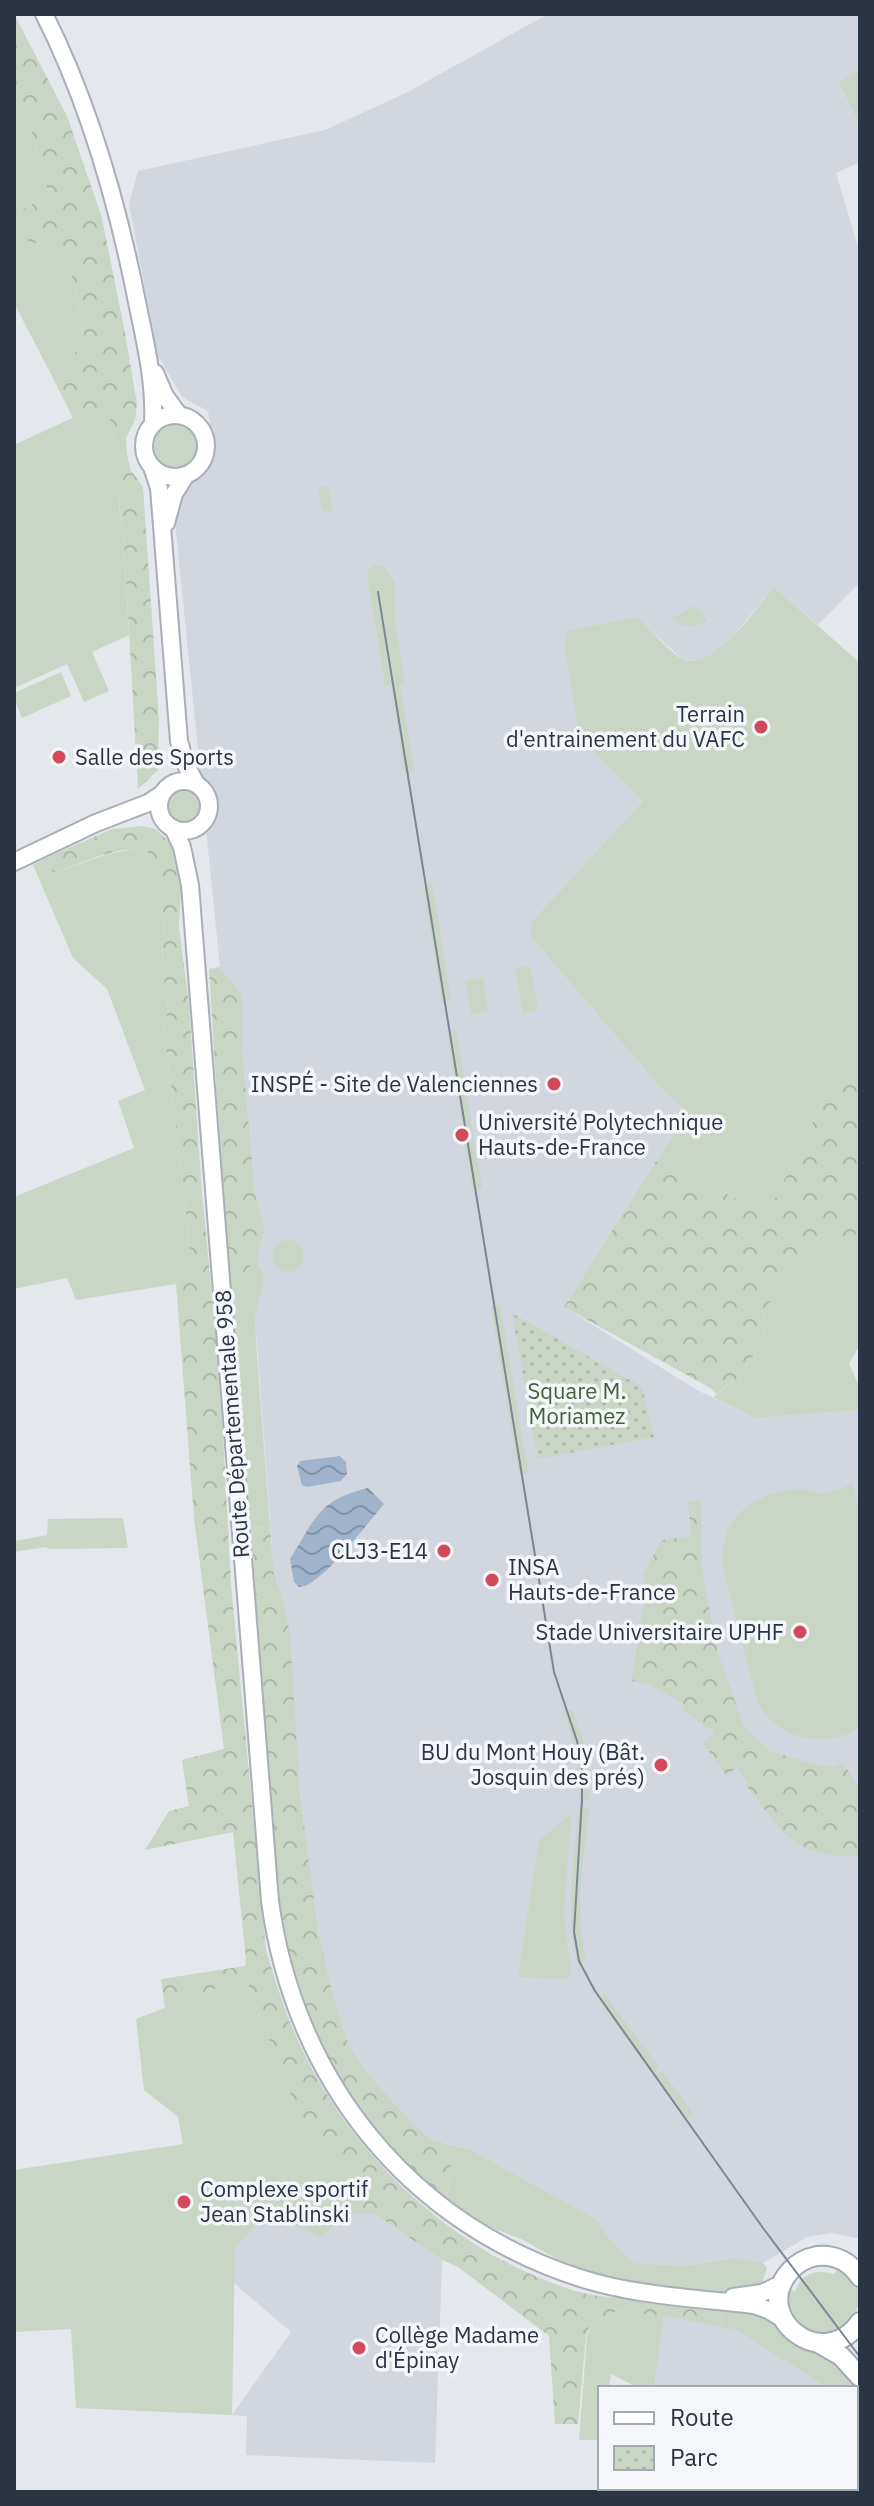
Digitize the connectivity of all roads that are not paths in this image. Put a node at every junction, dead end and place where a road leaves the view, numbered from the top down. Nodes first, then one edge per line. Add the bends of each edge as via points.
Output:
1 (32, 14) edge
2 (44, 14) edge
3 (94, 141) junction
4 (147, 349) junction
5 (179, 415) junction
6 (153, 423) junction
7 (152, 467) junction
8 (186, 475) junction
9 (163, 536) junction
10 (179, 741) junction
11 (196, 784) junction
12 (165, 790) junction
13 (113, 817) junction
14 (199, 825) junction
15 (170, 826) junction
16 (14, 862) edge
17 (190, 885) junction
18 (859, 2250) edge
19 (840, 2259) junction
20 (860, 2277) edge
21 (781, 2284) junction
22 (707, 2299) junction
23 (783, 2319) junction
24 (860, 2322) edge
25 (818, 2343) junction
26 (860, 2377) edge

1 - 3 main road
2 - 3 main road
3 - 4 main road via 124,241
4 - 5 main road via 165,396
4 - 6 main road
5 - 6 main road
5 - 8 main road via 198,425 206,441 201,462
6 - 7 main road via 143,445
7 - 8 main road via 168,476
7 - 9 main road
8 - 9 main road via 172,499
9 - 10 main road
10 - 11 main road
10 - 12 main road
11 - 12 main road via 182,781
11 - 14 main road via 209,803
12 - 13 main road
12 - 15 main road via 159,809
13 - 15 main road via 146,817
13 - 16 main road
14 - 15 main road via 187,831
14 - 17 main road, Route Départementale 958
15 - 17 main road, Route Départementale 958 via 182,847
17 - 22 main road, Route Départementale 958 via 269,1892 280,1961 300,2020 333,2087 374,2142 429,2196 466,2223 561,2271 630,2290
18 - 19 main road
19 - 20 main road
19 - 21 main road via 803,2260
21 - 22 main road via 762,2293
21 - 23 main road
22 - 23 main road via 758,2306
23 - 25 main road via 797,2336
24 - 25 main road via 841,2339
25 - 26 main road via 841,2356

